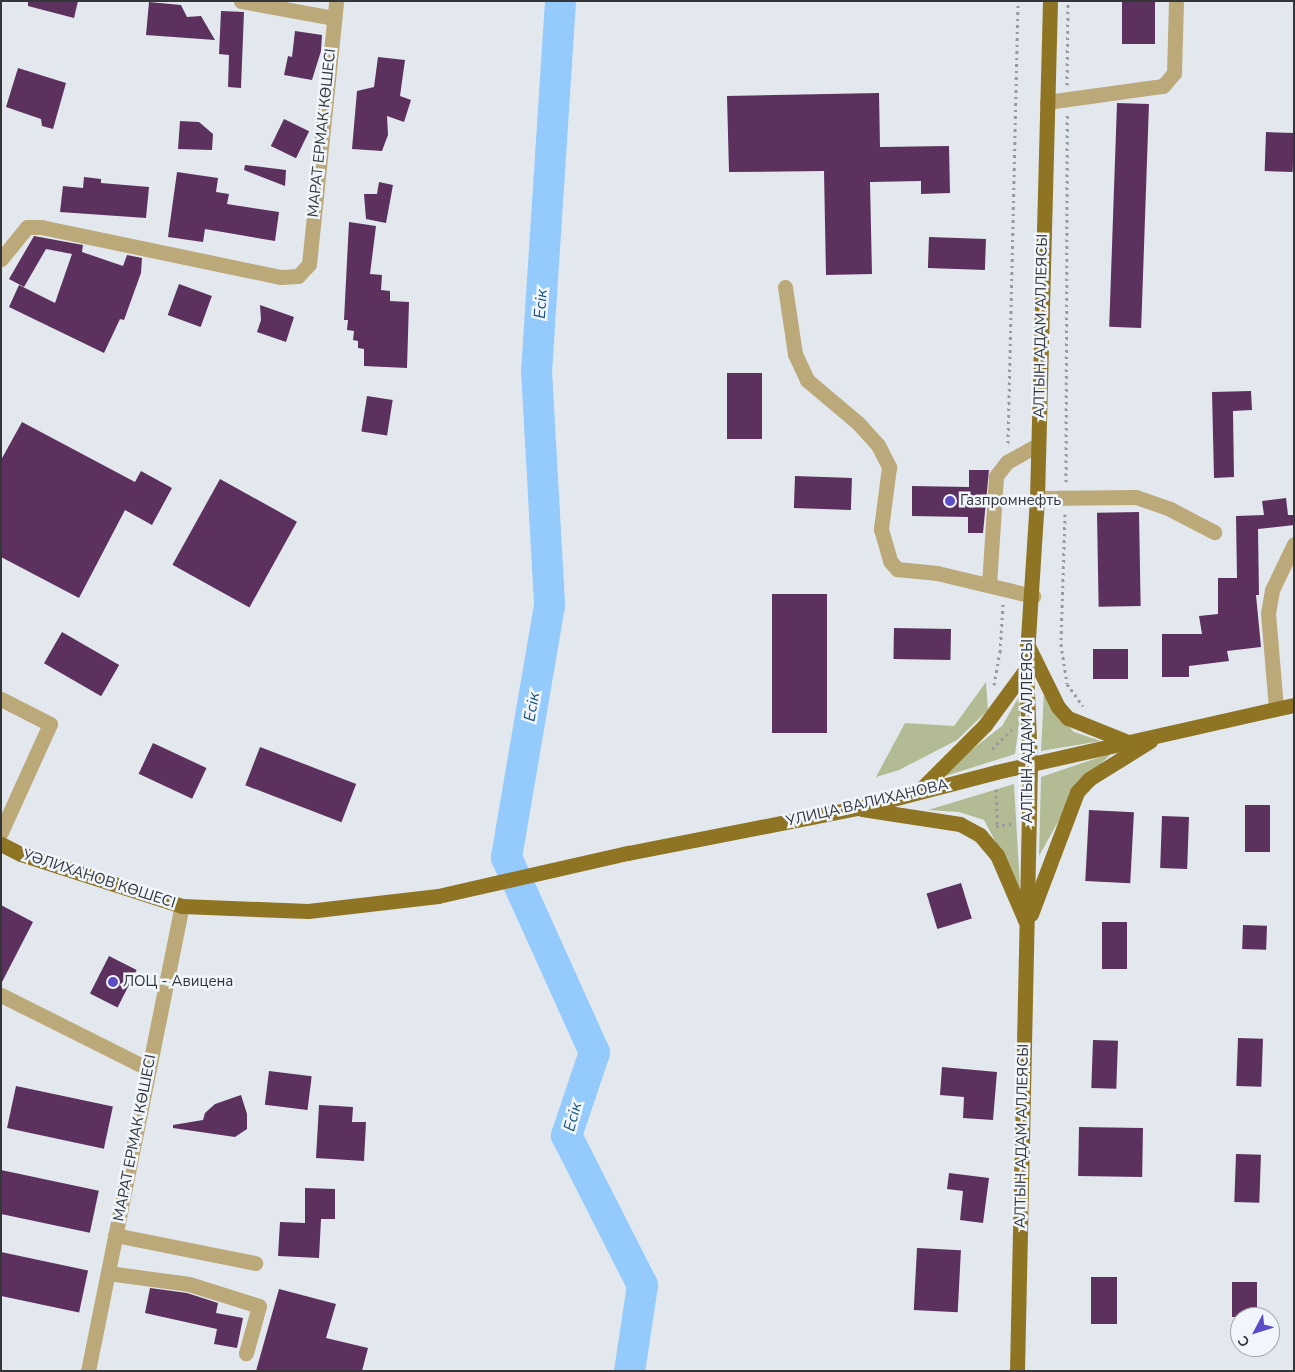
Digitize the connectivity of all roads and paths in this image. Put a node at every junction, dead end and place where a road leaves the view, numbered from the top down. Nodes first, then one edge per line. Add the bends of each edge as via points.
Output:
1 (241, 1) edge
2 (336, 1) edge
3 (1018, 1) edge
4 (1050, 1) edge
5 (1068, 1) edge
6 (1176, 1) edge
7 (334, 18) junction
8 (1067, 100) junction
9 (1047, 102) junction
10 (1, 259) edge
11 (785, 287) dead end
12 (1038, 446) junction
13 (1007, 462) junction
14 (1037, 498) junction
15 (1066, 498) junction
16 (1214, 532) dead end
17 (1294, 544) edge
18 (989, 585) junction
19 (1004, 589) junction
20 (1033, 596) junction
21 (1027, 642) junction
22 (1026, 669) junction
23 (990, 694) dead end
24 (1, 699) edge
25 (1294, 705) edge
26 (1276, 708) junction
27 (1088, 713) dead end
28 (1015, 725) dead end
29 (1154, 739) junction
30 (1128, 742) junction
31 (989, 743) dead end
32 (992, 749) junction
33 (993, 755) dead end
34 (1030, 764) junction
35 (996, 789) dead end
36 (919, 790) junction
37 (858, 808) junction
38 (1017, 822) dead end
39 (997, 826) junction
40 (988, 828) dead end
41 (1, 832) edge
42 (1, 844) edge
43 (438, 896) joint
44 (182, 906) junction
45 (1027, 925) junction
46 (5, 1000) edge
47 (149, 1070) junction
48 (115, 1235) junction
49 (255, 1263) dead end
50 (108, 1273) junction
51 (246, 1353) dead end
52 (88, 1371) edge
53 (1017, 1371) edge

1 - 7 street
2 - 7 street, МАРАТ ЕРМАК КӨШЕСІ
3 - 13 path
4 - 9 main road, АЛТЫН АДАМ АЛЛЕЯСЫ
5 - 8 path
6 - 8 street via 1174,73 1163,86
7 - 10 street, МАРАТ ЕРМАК КӨШЕСІ via 309,264 298,276 281,277 41,227 27,227
8 - 9 street
8 - 15 path
9 - 12 main road, АЛТЫН АДАМ АЛЛЕЯСЫ
11 - 18 street via 795,354 807,380 858,423 878,445 889,466 881,529 890,560 898,569 938,573
12 - 13 street
12 - 14 main road, АЛТЫН АДАМ АЛЛЕЯСЫ
13 - 18 street via 996,476
14 - 15 street
14 - 20 main road, АЛТЫН АДАМ АЛЛЕЯСЫ
15 - 16 street via 1136,497 1170,509
15 - 27 path via 1061,644 1067,684
17 - 26 street via 1272,590 1268,613
18 - 19 street
19 - 20 street
19 - 23 path via 1000,652
20 - 21 main road, АЛТЫН АДАМ АЛЛЕЯСЫ
21 - 22 main road, АЛТЫН АДАМ АЛЛЕЯСЫ
21 - 30 main road via 1058,707 1068,718
22 - 34 main road, АЛТЫН АДАМ АЛЛЕЯСЫ
22 - 36 main road via 985,725
24 - 41 street via 50,724
25 - 26 main road, УЛИЦА ВАЛИХАНОВА
26 - 29 main road, УЛИЦА ВАЛИХАНОВА
28 - 32 path
29 - 30 main road, УЛИЦА ВАЛИХАНОВА
29 - 45 main road via 1089,779 1077,792
30 - 34 main road, УЛИЦА ВАЛИХАНОВА
31 - 32 path
32 - 33 path
34 - 36 main road, УЛИЦА ВАЛИХАНОВА
34 - 45 main road, АЛТЫН АДАМ АЛЛЕЯСЫ
35 - 39 path
36 - 37 main road, УЛИЦА ВАЛИХАНОВА
37 - 43 main road, УЛИЦА ВАЛИХАНОВА via 628,853
37 - 45 main road via 960,824 980,834 997,855
38 - 39 path
39 - 40 path
42 - 44 main road, УӘЛИХАНОВ КӨШЕСІ via 20,854
43 - 44 main road, УӘЛИХАНОВ КӨШЕСІ via 308,911
44 - 47 street, МАРАТ ЕРМАК КӨШЕСІ
45 - 53 main road, АЛТЫН АДАМ АЛЛЕЯСЫ
46 - 47 street
47 - 48 street, МАРАТ ЕРМАК КӨШЕСІ
48 - 49 street
48 - 50 street, МАРАТ ЕРМАК КӨШЕСІ
50 - 51 street via 190,1284 259,1306
50 - 52 street, МАРАТ ЕРМАК КӨШЕСІ

